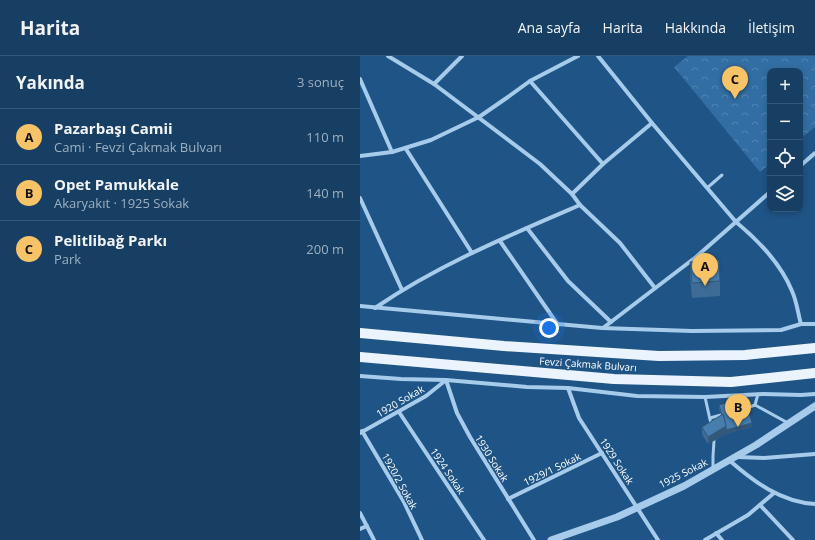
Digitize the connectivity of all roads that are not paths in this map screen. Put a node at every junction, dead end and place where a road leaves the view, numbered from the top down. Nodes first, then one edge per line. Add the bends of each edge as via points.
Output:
1 (388, 56) edge
2 (462, 56) edge
3 (578, 56) edge
4 (598, 56) edge
5 (360, 79) edge
6 (530, 81) junction
7 (434, 84) junction
8 (478, 117) junction
9 (652, 123) junction
10 (406, 149) junction
11 (392, 152) junction
12 (814, 155) edge
13 (360, 156) edge
14 (603, 164) junction
15 (803, 164) edge
16 (722, 175) dead end
17 (707, 188) junction
18 (572, 194) junction
19 (767, 195) edge
20 (360, 198) edge
21 (580, 205) junction
22 (736, 222) junction
23 (528, 228) junction
24 (500, 241) junction
25 (472, 253) junction
26 (654, 288) junction
27 (402, 290) junction
28 (360, 306) edge
29 (375, 308) junction
30 (611, 322) junction
31 (558, 324) junction
32 (801, 324) junction
33 (815, 324) edge
34 (602, 328) junction
35 (360, 333) edge
36 (815, 348) edge
37 (360, 357) edge
38 (815, 373) edge
39 (360, 376) edge
40 (446, 380) junction
41 (568, 388) junction
42 (758, 394) junction
43 (815, 394) edge
44 (704, 397) junction
45 (755, 405) junction
46 (815, 406) edge
47 (747, 408) edge
48 (399, 412) junction
49 (721, 415) edge
50 (710, 418) junction
51 (789, 423) junction
52 (712, 428) edge
53 (361, 432) edge
54 (714, 441) dead end
55 (602, 453) junction
56 (815, 454) edge
57 (732, 459) junction
58 (713, 469) junction
59 (774, 493) junction
60 (508, 499) junction
61 (815, 504) edge
62 (760, 505) junction
63 (637, 507) junction
64 (360, 513) edge
65 (367, 526) junction
66 (360, 529) edge
67 (716, 533) junction
68 (374, 540) edge
69 (422, 540) edge
70 (484, 540) edge
71 (534, 540) edge
72 (551, 540) edge
73 (658, 540) edge
74 (705, 540) edge
75 (722, 540) edge
76 (793, 540) edge

1 - 7 street
2 - 7 street
3 - 6 street
4 - 9 street
5 - 11 street
6 - 8 street
6 - 14 street
7 - 8 street
8 - 10 street
8 - 18 street via 540,164
9 - 14 street
9 - 17 street
10 - 11 street
10 - 25 street
11 - 13 street
12 - 15 street
14 - 18 street
16 - 17 lane
17 - 22 street
18 - 21 street
19 - 22 street
20 - 27 street
21 - 23 street
21 - 26 street via 620,243
22 - 26 street via 696,257
22 - 32 street via 780,267 793,292
23 - 24 street
23 - 30 street via 568,281
24 - 25 street
24 - 31 street
25 - 27 street
26 - 30 street
27 - 29 street
28 - 29 street
29 - 31 street
30 - 34 street
31 - 34 street
32 - 33 street
32 - 34 street via 781,330
35 - 36 main road, Fevzi Çakmak Bulvarı via 659,356 745,355
37 - 38 main road, Fevzi Çakmak Bulvarı via 614,379 731,382
39 - 40 street
40 - 41 street
40 - 48 street, 1920 Sokak
40 - 60 street, 1930 Sokak via 457,413 470,438
41 - 44 street via 637,396
41 - 55 street, 1929 Sokak via 579,418
42 - 43 street
42 - 44 street
42 - 45 lane
44 - 50 lane
45 - 47 lane
45 - 51 lane
46 - 51 street, 1925 Sokak
48 - 53 street, 1920 Sokak
48 - 70 street, 1924 Sokak
49 - 50 lane
50 - 52 lane
51 - 57 street, 1925 Sokak
53 - 69 street, 1920/2 Sokak via 404,502
54 - 58 lane
55 - 60 street, 1929/1 Sokak
55 - 63 street, 1929 Sokak
56 - 57 street
57 - 58 street, 1925 Sokak
57 - 59 street via 751,479
58 - 63 street, 1925 Sokak via 684,486
59 - 61 street
59 - 62 street
60 - 71 street, 1930 Sokak
62 - 67 street
62 - 76 street
63 - 72 street, 1925 Sokak via 617,517
63 - 73 street, 1929 Sokak
64 - 65 street
65 - 66 street
65 - 68 street
67 - 74 street
67 - 75 street

